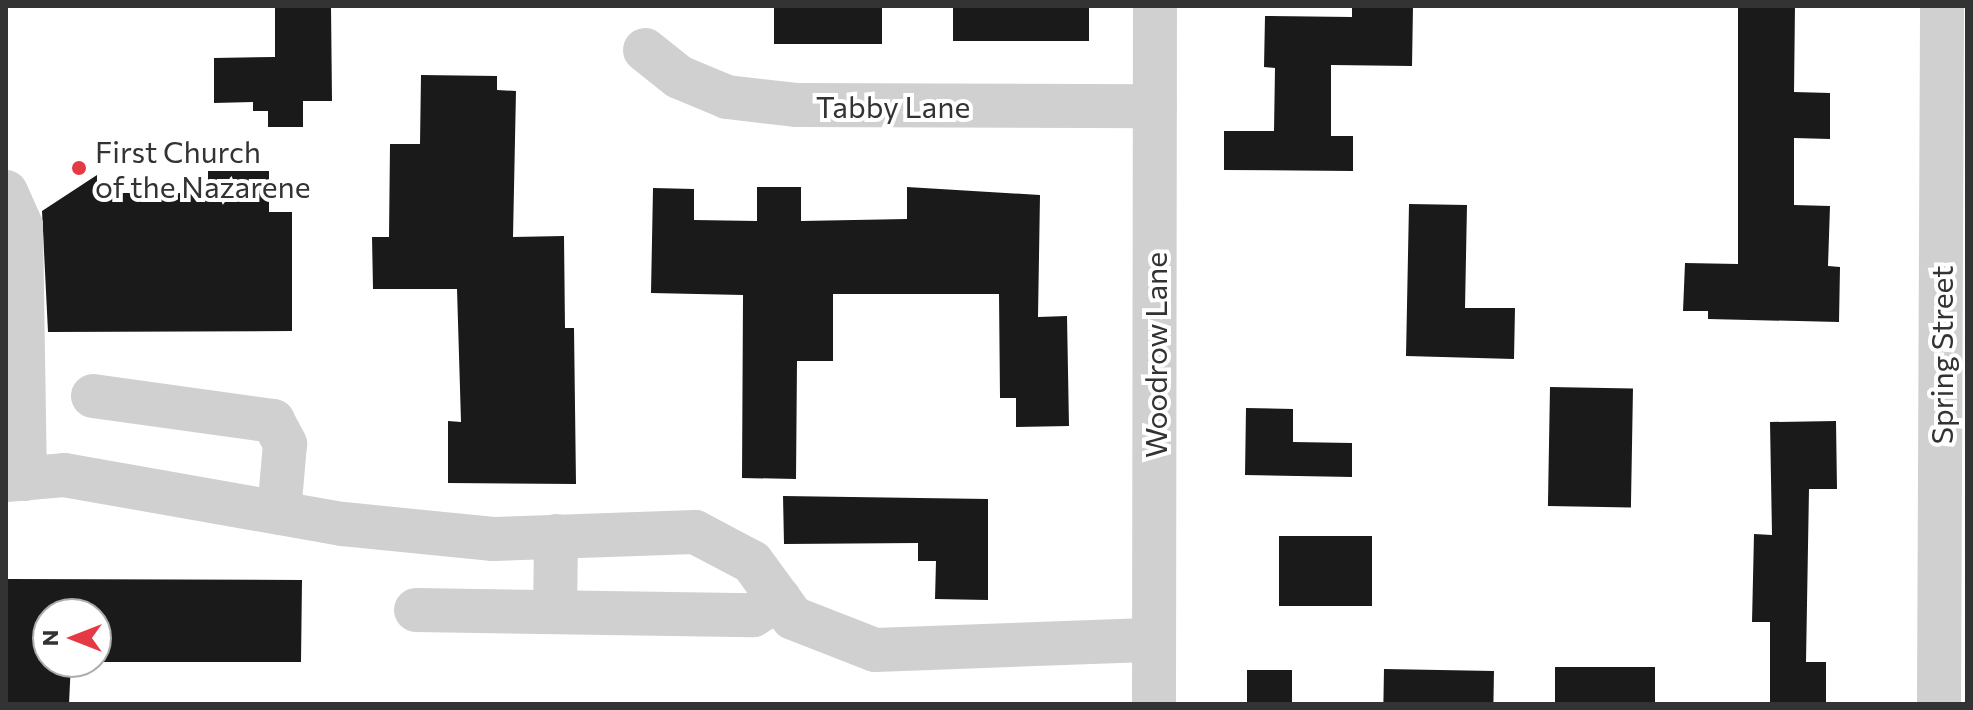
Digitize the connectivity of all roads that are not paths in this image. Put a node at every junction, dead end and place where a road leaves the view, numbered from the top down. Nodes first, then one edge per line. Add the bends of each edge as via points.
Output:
1 (1155, 6) edge
2 (1942, 6) edge
3 (645, 50) dead end
4 (1155, 106) junction
5 (6, 192) edge
6 (93, 396) dead end
7 (16, 480) edge
8 (1953, 507) edge
9 (279, 513) junction
10 (556, 536) junction
11 (780, 599) junction
12 (416, 610) dead end
13 (555, 612) junction
14 (1154, 640) junction
15 (1154, 704) edge
16 (1939, 704) edge

1 - 4 street, Woodrow Lane
2 - 8 street, Spring Street
3 - 4 street, Tabby Lane via 679,77 727,97 796,105
4 - 14 street, Woodrow Lane
5 - 7 street via 21,226
6 - 9 street via 273,421 285,444
7 - 9 street via 64,475
8 - 16 street, Spring Street
9 - 10 street via 493,539
10 - 11 street via 695,532 752,562
10 - 13 street
11 - 13 street via 753,615
11 - 14 street via 793,618 875,650
12 - 13 street
14 - 15 street, Woodrow Lane

